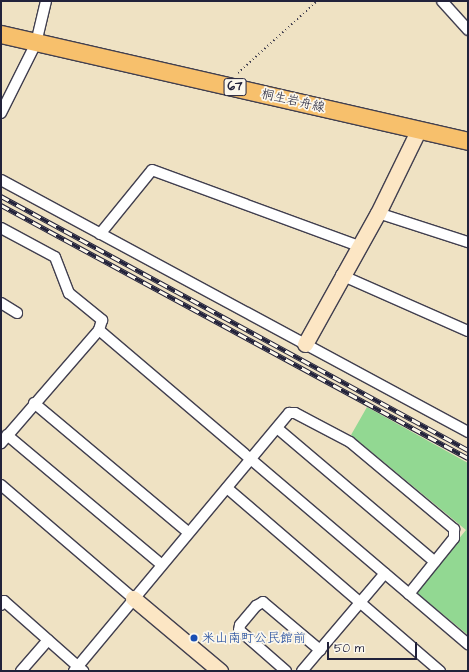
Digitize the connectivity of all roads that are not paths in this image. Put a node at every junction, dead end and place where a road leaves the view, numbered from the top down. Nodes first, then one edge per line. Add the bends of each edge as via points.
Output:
1 (46, 1) edge
2 (442, 1) edge
3 (468, 30) edge
4 (1, 34) edge
5 (36, 43) junction
6 (1, 113) edge
7 (418, 131) junction
8 (468, 141) edge
9 (1, 180) edge
10 (378, 212) junction
11 (1, 228) edge
12 (100, 234) junction
13 (468, 242) edge
14 (359, 246) junction
15 (341, 275) junction
16 (1, 303) edge
17 (17, 313) dead end
18 (99, 330) junction
19 (468, 331) edge
20 (305, 344) junction
21 (34, 403) junction
22 (277, 428) junction
23 (468, 432) edge
24 (4, 439) edge
25 (251, 460) junction
26 (1, 485) edge
27 (227, 488) junction
28 (188, 532) junction
29 (435, 562) junction
30 (161, 564) junction
31 (385, 573) junction
32 (409, 594) junction
33 (133, 598) junction
34 (360, 602) junction
35 (1, 605) edge
36 (48, 640) junction
37 (468, 644) edge
38 (320, 650) junction
39 (78, 669) edge
40 (21, 671) edge
41 (220, 671) edge
42 (286, 671) edge
43 (302, 671) edge
44 (440, 671) edge

1 - 5 street
2 - 3 street
4 - 5 main road, 桐生岩舟線 / 67
5 - 6 street
5 - 7 main road, 桐生岩舟線 / 67
7 - 8 main road, 桐生岩舟線 / 67
7 - 10 street
9 - 12 street
10 - 13 street
10 - 14 street
11 - 18 street via 56,257 69,293 102,320
12 - 14 street via 152,170
12 - 20 street
14 - 15 street
15 - 19 street
15 - 20 street
16 - 17 street
18 - 21 street
18 - 25 street
20 - 23 street
21 - 24 street
21 - 28 street
22 - 25 street
22 - 29 street
22 - 29 street via 289,413 295,413 350,442 454,529 454,538
24 - 30 street
25 - 27 street
25 - 31 street
26 - 33 street
27 - 28 street
27 - 34 street
28 - 30 street
29 - 32 street
30 - 33 street
31 - 32 street
31 - 34 street
32 - 37 street
33 - 39 street
33 - 41 street
34 - 38 street
34 - 44 street
35 - 36 street via 4,601
36 - 39 street
36 - 40 street
38 - 42 street via 263,602 256,606 240,625 239,630
38 - 43 street

